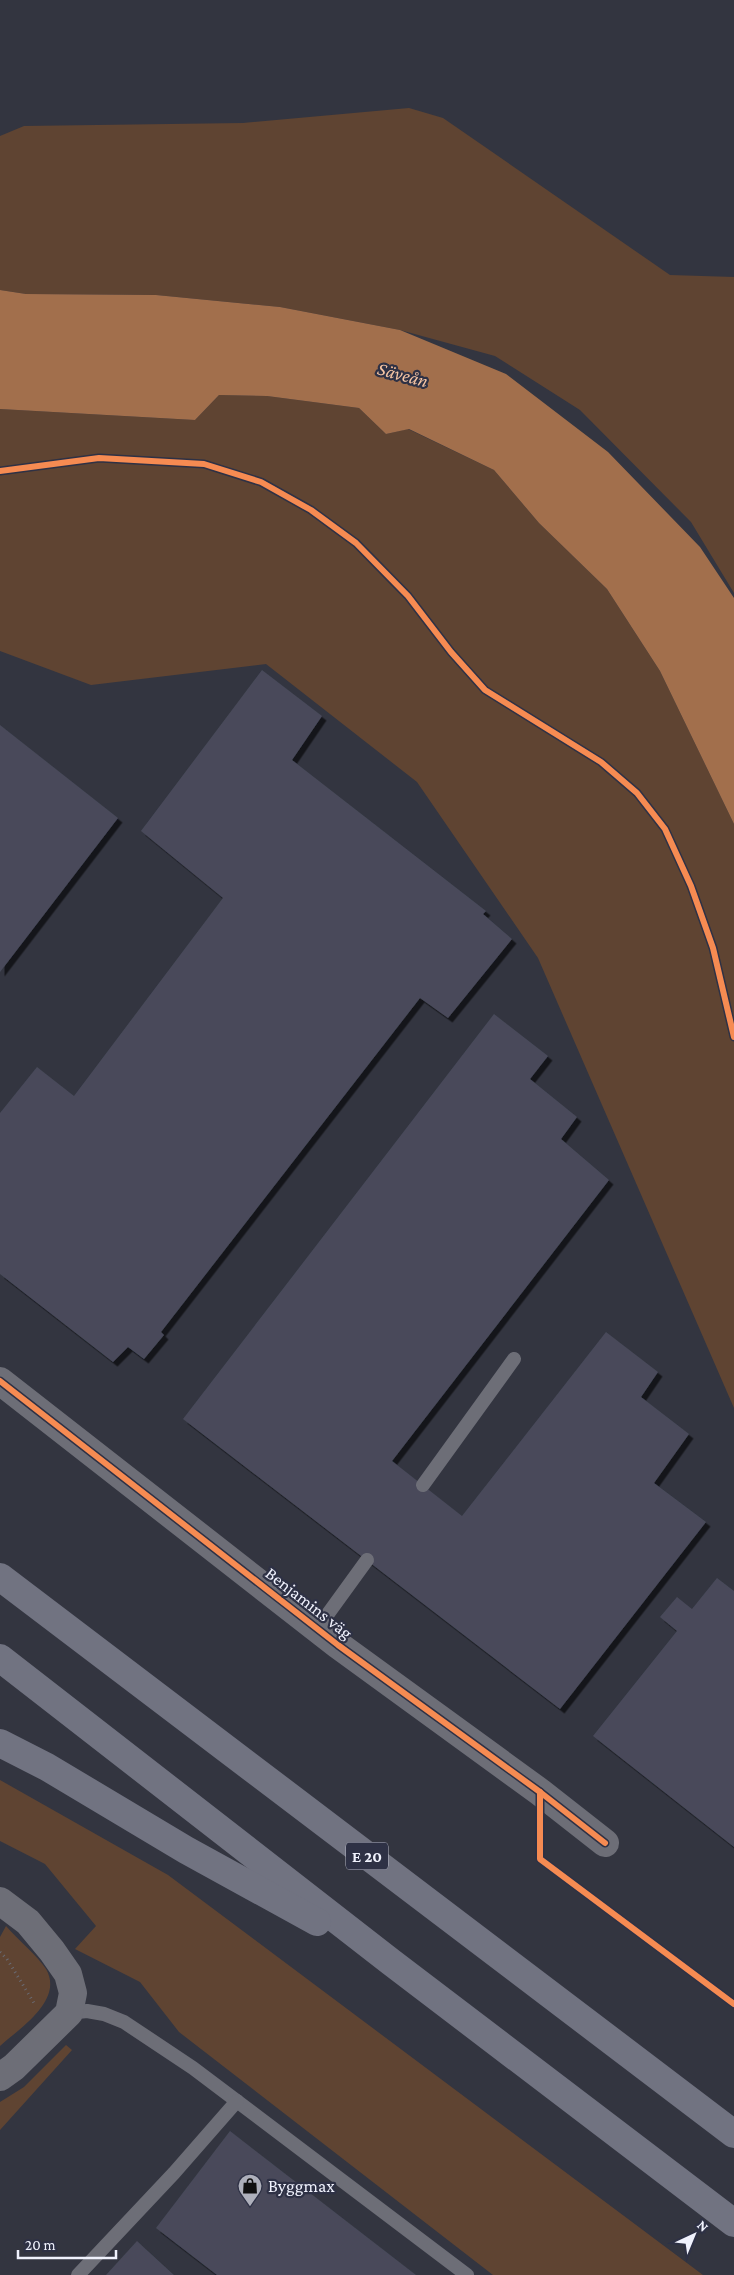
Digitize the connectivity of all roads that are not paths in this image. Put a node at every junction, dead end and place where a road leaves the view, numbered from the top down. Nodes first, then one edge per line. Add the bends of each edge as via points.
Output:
1 (514, 1359) dead end
2 (0, 1381) edge
3 (423, 1485) dead end
4 (367, 1560) dead end
5 (0, 1577) edge
6 (317, 1629) junction
7 (0, 1658) edge
8 (0, 1743) edge
9 (605, 1843) dead end
10 (0, 1901) edge
11 (391, 1962) junction
12 (69, 2013) junction
13 (0, 2077) edge
14 (237, 2101) junction
15 (734, 2134) edge
16 (734, 2223) edge
17 (78, 2275) edge
18 (467, 2275) edge

1 - 3 lane
2 - 6 street, Benjamins väg
4 - 6 lane
5 - 15 highway, E 20
6 - 9 street, Benjamins väg
7 - 11 highway
8 - 11 highway
10 - 12 street via 28,1922 68,1974 74,1993
11 - 16 highway
12 - 13 street
12 - 14 lane via 87,2011 124,2022
14 - 17 lane
14 - 18 lane

